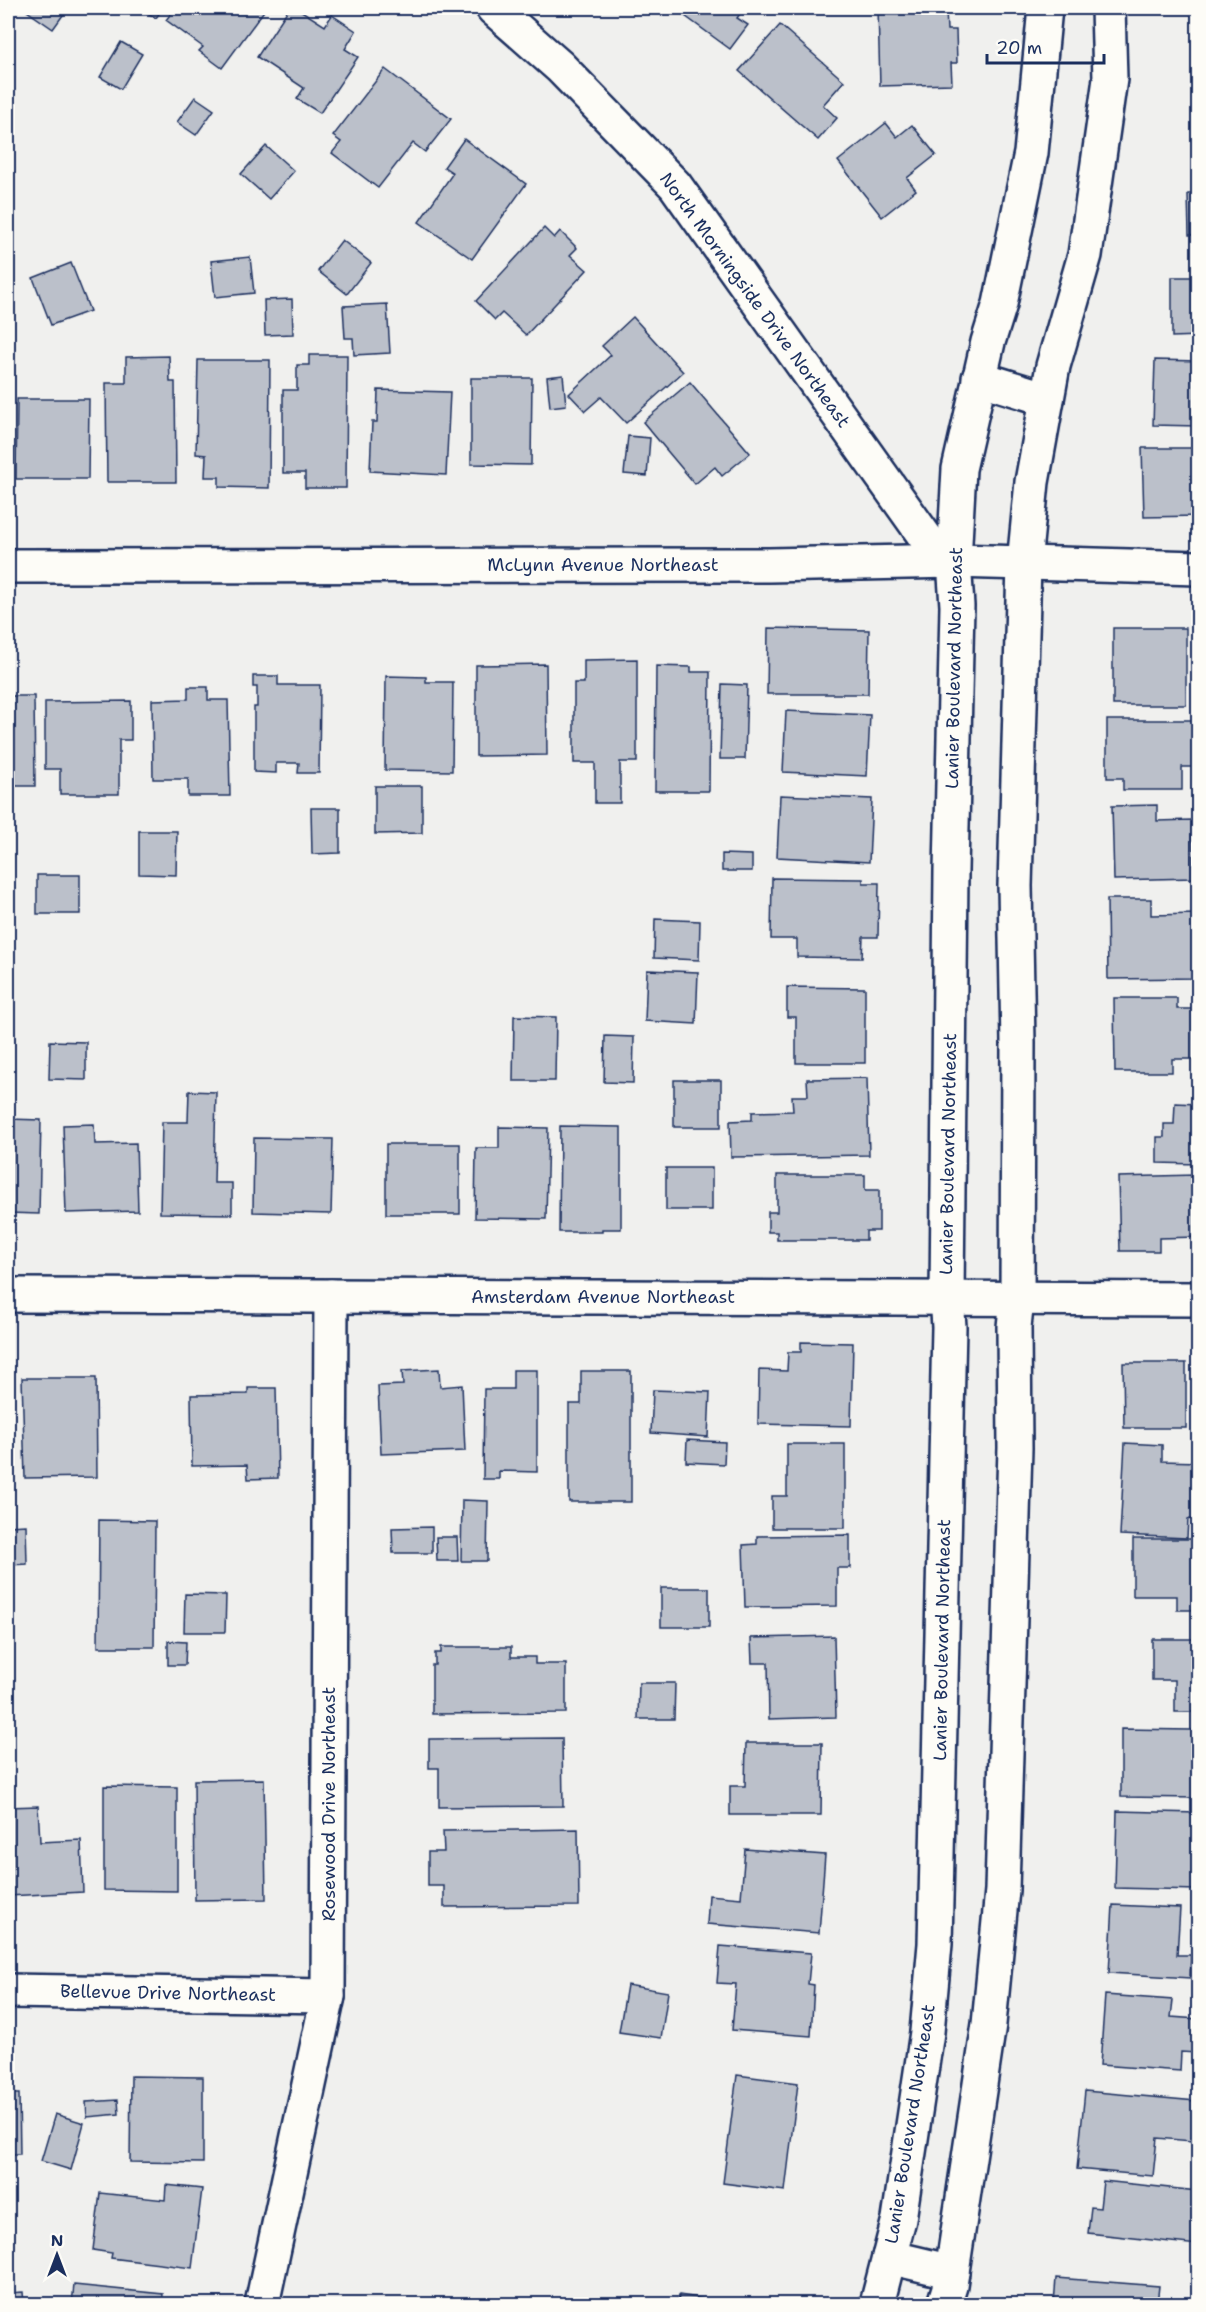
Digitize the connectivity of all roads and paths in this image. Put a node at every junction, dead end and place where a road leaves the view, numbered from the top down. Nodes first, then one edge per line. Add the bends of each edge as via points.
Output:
1 (493, 8) edge
2 (1045, 8) edge
3 (1108, 8) edge
4 (980, 378) junction
5 (1047, 399) junction
6 (948, 562) junction
7 (1024, 564) junction
8 (8, 566) edge
9 (1198, 567) edge
10 (8, 1295) edge
11 (331, 1296) junction
12 (947, 1297) junction
13 (1017, 1298) junction
14 (1198, 1299) edge
15 (8, 1991) edge
16 (328, 1995) junction
17 (889, 2258) junction
18 (952, 2272) junction
19 (262, 2304) edge
20 (877, 2304) edge
21 (944, 2304) edge

1 - 6 street, North Morningside Drive Northeast via 560,68 675,185
2 - 4 street, Lanier Boulevard Northeast via 1031,153 1000,304
3 - 5 street via 1110,79 1085,255
4 - 5 street
4 - 6 street, Lanier Boulevard Northeast via 959,469
5 - 7 street via 1032,482
6 - 7 street, McLynn Avenue Northeast
6 - 8 street, McLynn Avenue Northeast
6 - 12 street, Lanier Boulevard Northeast via 957,606
7 - 9 street, McLynn Avenue Northeast
7 - 13 street via 1015,886
10 - 11 street, Amsterdam Avenue Northeast
11 - 12 street, Amsterdam Avenue Northeast
11 - 16 street, Rosewood Drive Northeast
12 - 13 street, Amsterdam Avenue Northeast
12 - 17 street, Lanier Boulevard Northeast via 934,1944 927,2032 899,2219
13 - 14 street, Amsterdam Avenue Northeast
13 - 18 street via 1002,1890 989,2024
15 - 16 street, Bellevue Drive Northeast
16 - 19 street, Rosewood Drive Northeast
17 - 18 street
17 - 20 street, Lanier Boulevard Northeast
18 - 21 street

